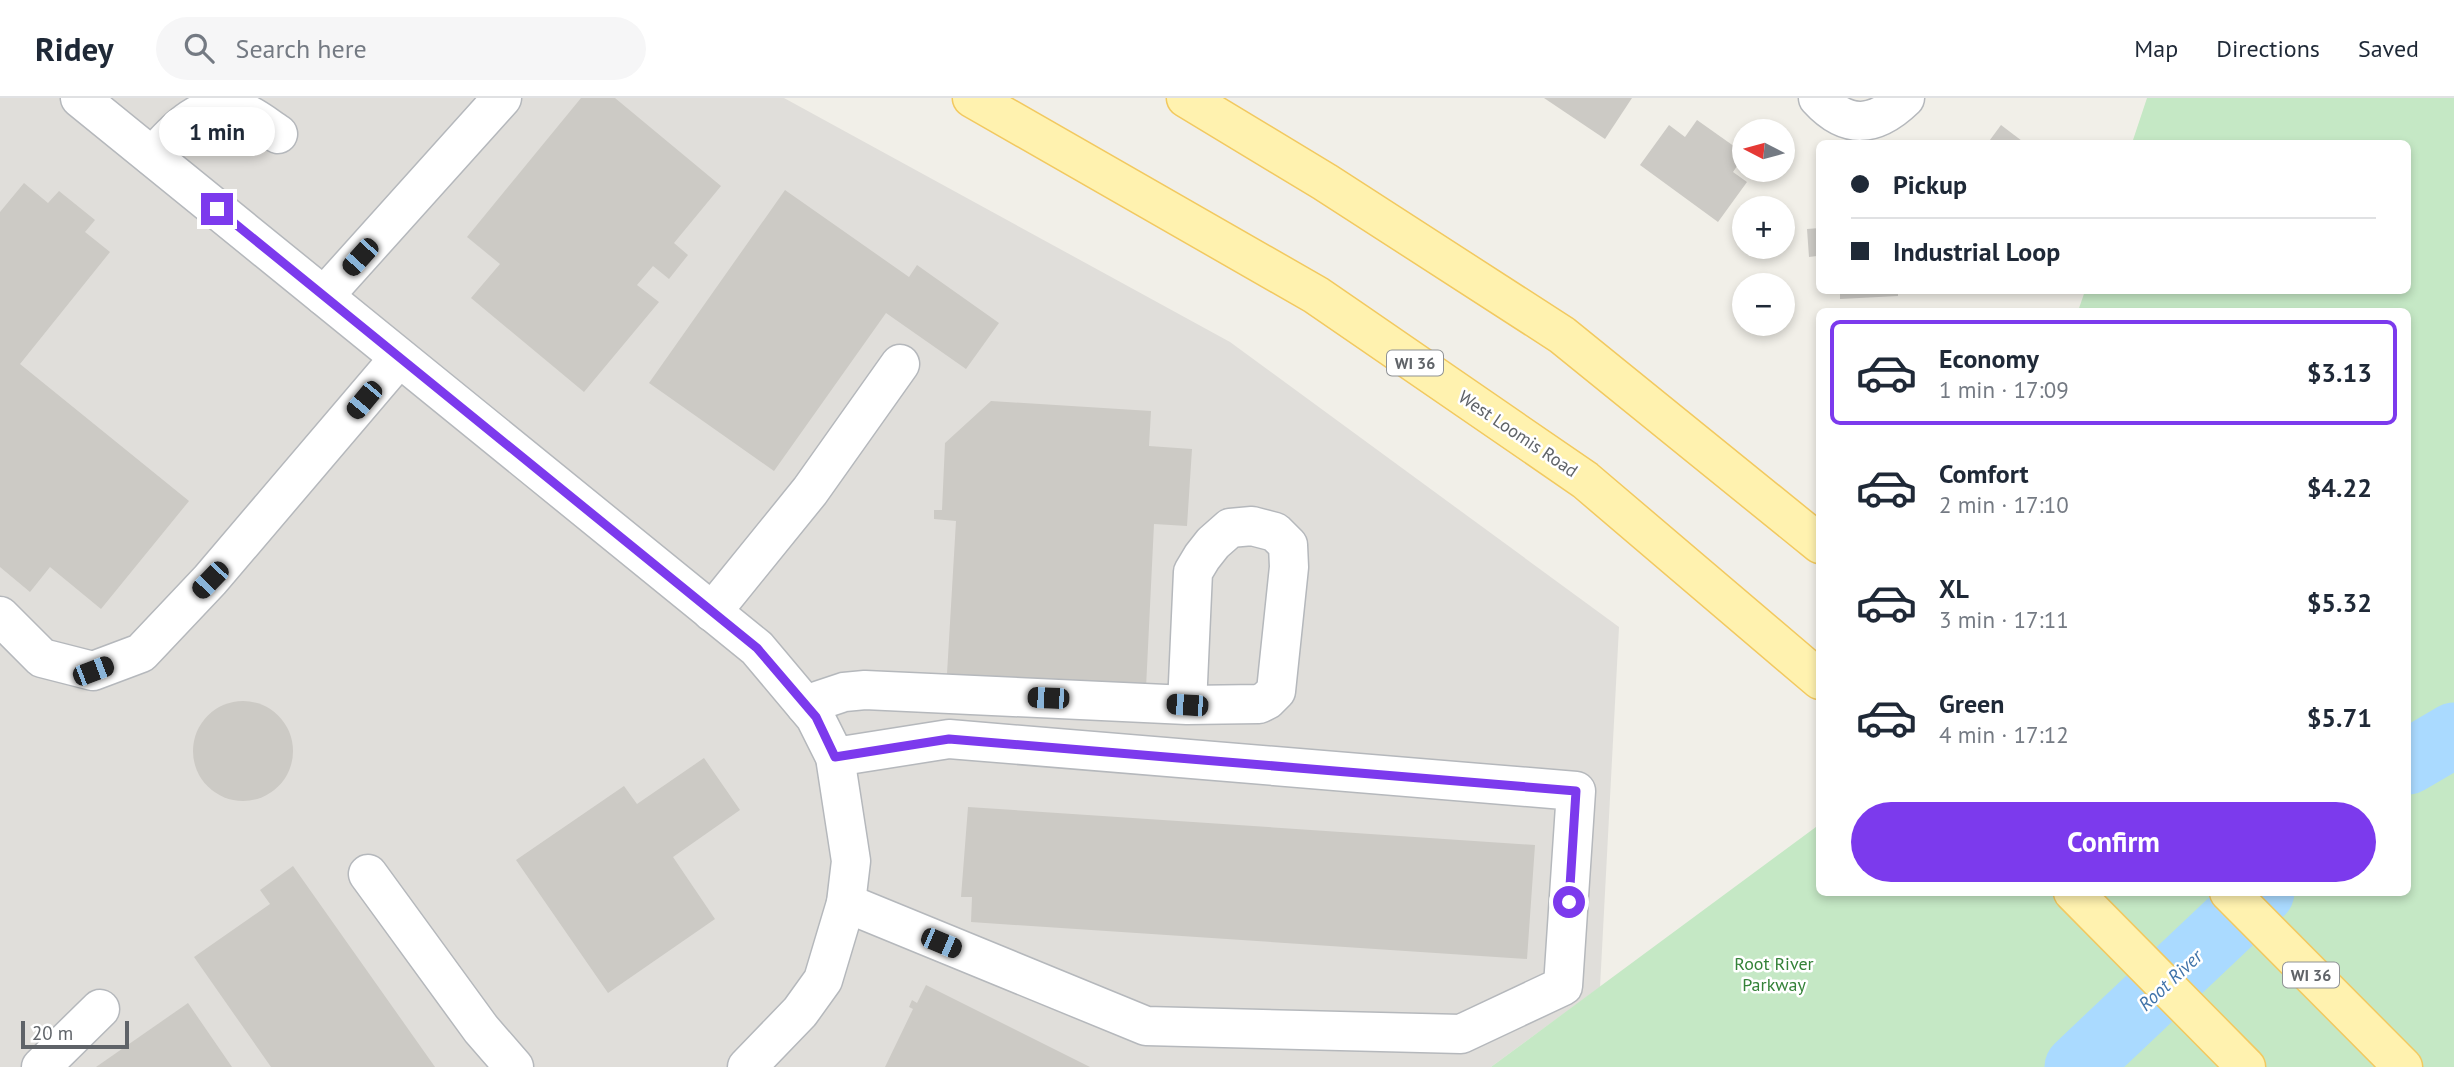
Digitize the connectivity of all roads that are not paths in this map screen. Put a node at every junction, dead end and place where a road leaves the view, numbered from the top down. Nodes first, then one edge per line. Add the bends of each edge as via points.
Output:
1 (80, 98) edge
2 (502, 98) edge
3 (972, 98) edge
4 (1186, 98) edge
5 (1818, 98) edge
6 (1905, 98) edge
7 (278, 134) dead end
8 (152, 156) junction
9 (324, 296) junction
10 (399, 358) junction
11 (900, 364) dead end
12 (1816, 541) edge
13 (712, 612) junction
14 (0, 617) edge
15 (1816, 677) edge
16 (805, 705) junction
17 (1187, 705) junction
18 (835, 757) junction
19 (368, 874) dead end
20 (2077, 896) edge
21 (2233, 896) edge
22 (846, 903) junction
23 (100, 1009) dead end
24 (2398, 1062) edge
25 (749, 1066) edge
26 (41, 1067) edge
27 (514, 1067) edge
28 (2246, 1067) edge

1 - 8 street
2 - 9 street
3 - 15 main road, West Loomis Road / WI 36 via 1316,295 1529,441 1585,480
4 - 12 main road via 1562,335
5 - 6 street via 1830,112 1872,121
7 - 8 street via 241,111 213,110 194,115
8 - 9 street
9 - 10 street
10 - 13 street
10 - 14 street via 210,580 141,653 93,671 42,658
11 - 13 street via 810,491
13 - 16 street via 757,648
16 - 17 street via 865,690
16 - 18 street via 816,717
17 - 17 street via 1193,572 1230,528 1252,526 1275,532 1288,545 1289,567 1276,691 1259,704
18 - 22 street via 851,862
18 - 22 street via 949,739 1576,791 1563,986 1461,1034 1146,1026
19 - 27 street
20 - 28 main road
21 - 24 main road, WI 36
22 - 25 street via 823,980
23 - 26 street

